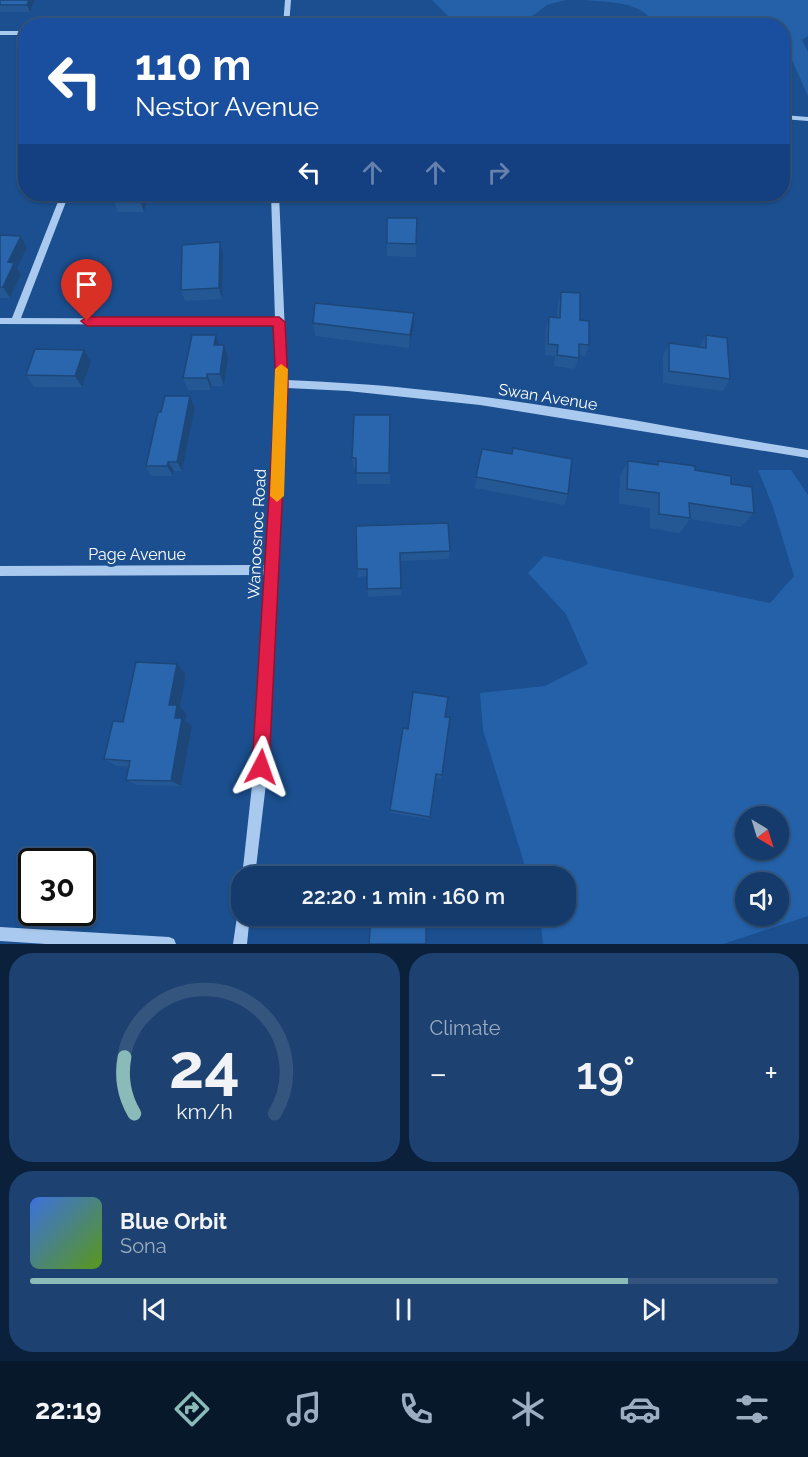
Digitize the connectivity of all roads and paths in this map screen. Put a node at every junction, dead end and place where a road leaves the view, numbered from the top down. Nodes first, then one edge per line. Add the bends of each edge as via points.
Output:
1 (288, 0) edge
2 (287, 18) edge
3 (0, 33) edge
4 (18, 33) edge
5 (790, 118) edge
6 (808, 120) edge
7 (61, 201) edge
8 (275, 201) edge
9 (0, 321) edge
10 (15, 321) junction
11 (279, 322) junction
12 (282, 384) junction
13 (808, 454) edge
14 (273, 570) junction
15 (0, 571) edge
16 (249, 866) edge
17 (242, 926) edge
18 (0, 934) edge
19 (169, 944) edge
20 (240, 944) edge

1 - 2 street
3 - 4 street
5 - 6 street
7 - 10 street
8 - 11 street, Wanoosnoc Road
9 - 10 street
10 - 11 street
11 - 12 street, Wanoosnoc Road
12 - 13 street, Swan Avenue via 348,385 487,403
12 - 14 street, Wanoosnoc Road
14 - 15 street, Page Avenue
14 - 16 street, Wanoosnoc Road via 261,767
17 - 20 street
18 - 19 street

